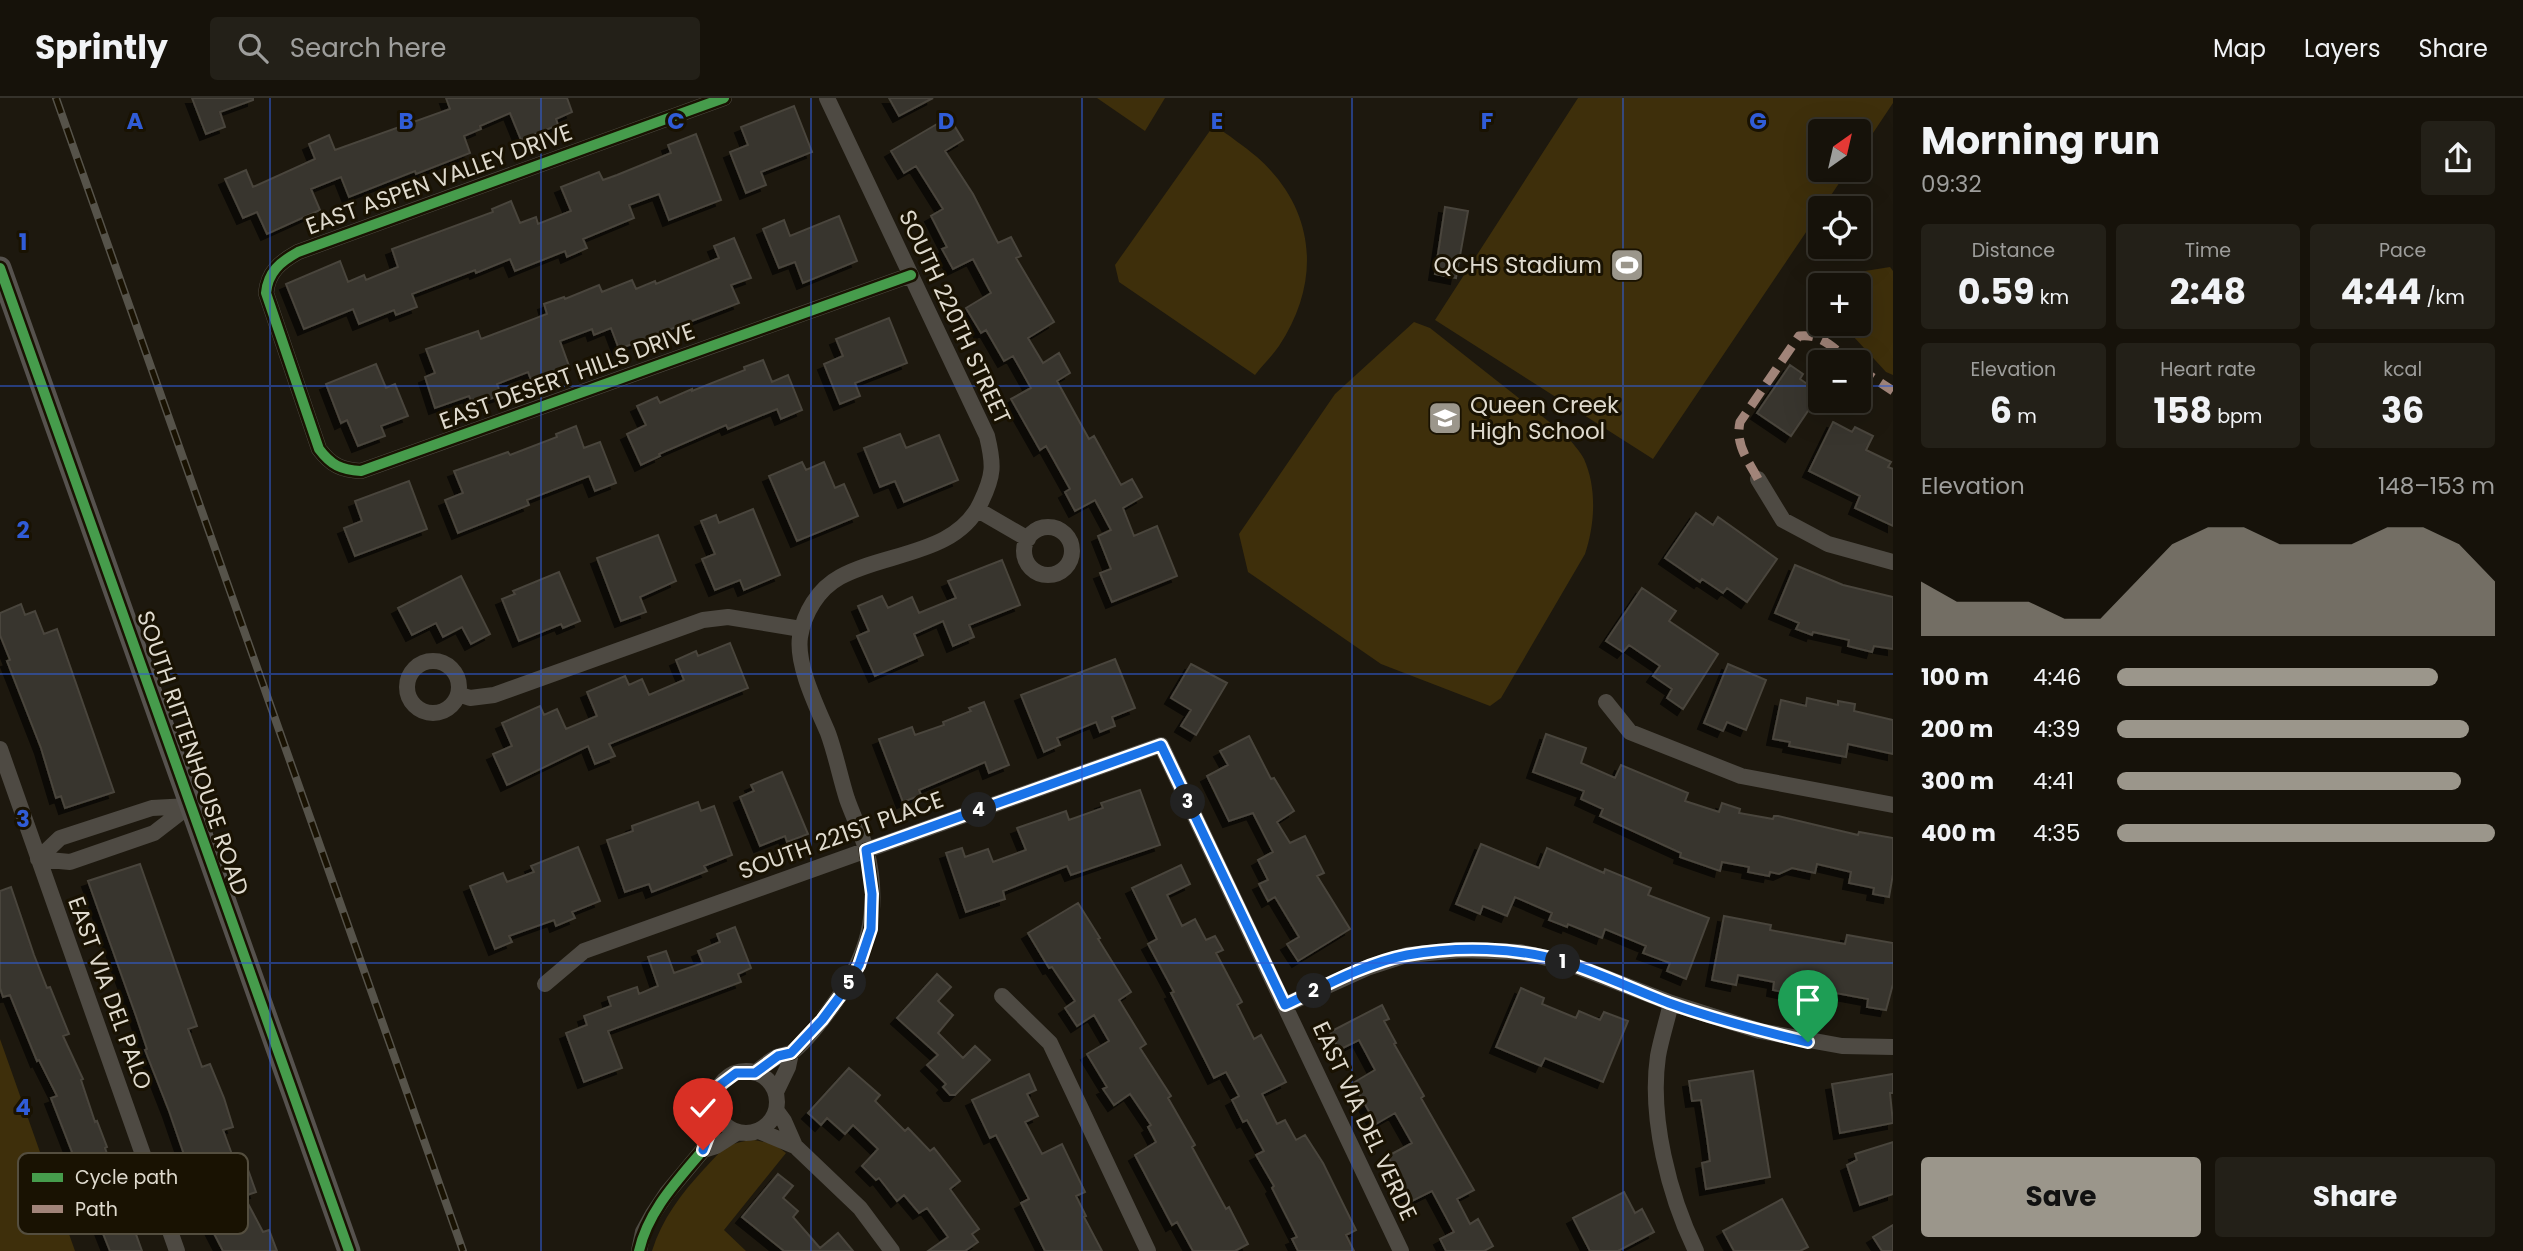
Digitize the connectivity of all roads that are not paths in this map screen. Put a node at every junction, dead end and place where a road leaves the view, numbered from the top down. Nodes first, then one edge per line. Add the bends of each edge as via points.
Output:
1 (724, 98) edge
2 (827, 98) edge
3 (0, 268) edge
4 (911, 275) junction
5 (293, 372) joint
6 (1758, 479) dead end
7 (978, 510) junction
8 (1028, 538) dead end
9 (1893, 562) edge
10 (801, 629) junction
11 (458, 694) dead end
12 (1606, 702) dead end
13 (1161, 745) joint
14 (0, 749) edge
15 (1893, 805) edge
16 (189, 806) junction
17 (866, 850) junction
18 (38, 859) junction
19 (545, 984) dead end
20 (1002, 996) dead end
21 (1671, 1003) junction
22 (1285, 1005) junction
23 (1893, 1047) edge
24 (791, 1053) junction
25 (755, 1073) junction
26 (776, 1092) junction
27 (776, 1111) junction
28 (717, 1113) junction
29 (759, 1131) junction
30 (738, 1132) junction
31 (795, 1146) junction
32 (703, 1150) junction
33 (142, 1153) edge
34 (171, 1234) edge
35 (177, 1251) edge
36 (349, 1251) edge
37 (639, 1251) edge
38 (892, 1251) edge
39 (1148, 1251) edge
40 (1401, 1251) edge
41 (1696, 1251) edge

1 - 5 street, EAST ASPEN VALLEY DRIVE via 280,262 268,279 266,293
2 - 4 street, SOUTH 220TH STREET
3 - 16 main road, SOUTH RITTENHOUSE ROAD
4 - 5 street, EAST DESERT HILLS DRIVE via 361,471 344,471 319,449
4 - 7 street, SOUTH 220TH STREET via 987,436 994,465
6 - 9 street via 1783,520 1828,544
7 - 8 street
7 - 10 street, SOUTH 220TH STREET via 948,538 840,577 822,591
10 - 11 street via 728,617 703,620 494,695 470,698
10 - 17 street, SOUTH 220TH STREET via 804,671
12 - 15 street via 1630,732 1741,776
13 - 17 street, SOUTH 221ST PLACE
13 - 22 street, EAST VIA DEL VERDE
14 - 18 street, EAST VIA DEL PALO
16 - 18 street via 152,808 60,838
16 - 18 street via 154,833 70,862
16 - 36 main road, SOUTH RITTENHOUSE ROAD
17 - 19 street, SOUTH 221ST PLACE via 584,951
17 - 24 street, SOUTH 220TH STREET via 871,929 859,965 822,1020
18 - 33 street, EAST VIA DEL PALO
20 - 39 street via 1050,1043
21 - 22 street via 1565,962 1520,952 1461,950 1407,955
21 - 23 street via 1808,1042
21 - 41 street via 1658,1058 1657,1128
22 - 40 street, EAST VIA DEL VERDE
24 - 25 street, SOUTH 220TH STREET via 778,1056
24 - 26 street, SOUTH 220TH STREET
25 - 26 street
25 - 28 street via 727,1077 716,1093
26 - 27 street
27 - 29 street
27 - 31 street
28 - 30 street via 725,1125
28 - 32 street
29 - 30 street
29 - 31 street
30 - 32 street
31 - 38 street via 860,1209
32 - 37 street via 653,1214
34 - 35 street, EAST VIA DEL PALO

